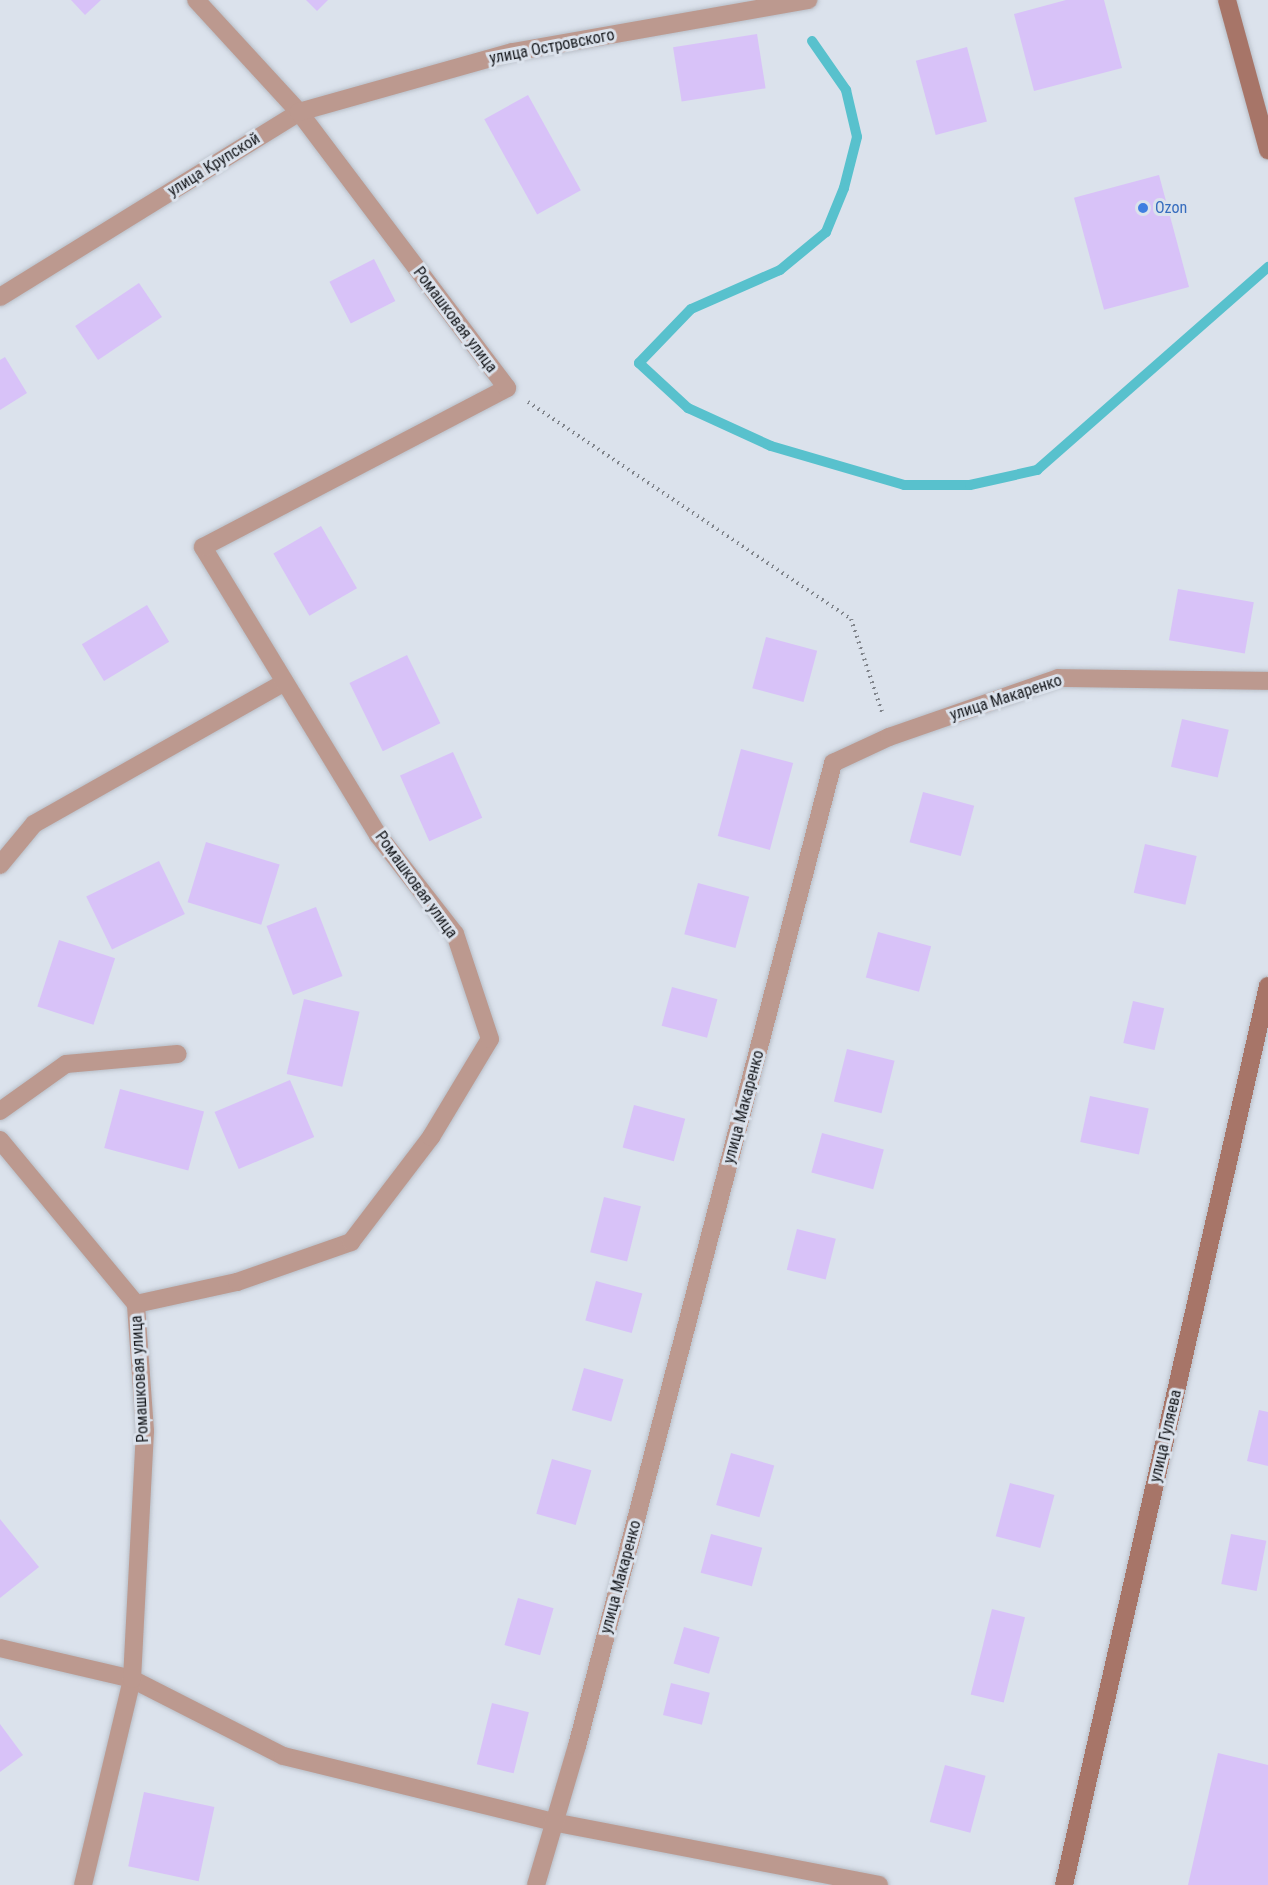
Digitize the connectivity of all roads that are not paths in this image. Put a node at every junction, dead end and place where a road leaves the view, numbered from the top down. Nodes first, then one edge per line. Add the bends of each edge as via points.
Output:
1 (196, 0) edge
2 (808, 0) edge
3 (1227, 0) edge
4 (299, 112) junction
5 (1265, 125) edge
6 (1268, 150) edge
7 (0, 297) edge
8 (1268, 681) edge
9 (285, 682) junction
10 (0, 865) edge
11 (1268, 986) edge
12 (178, 1054) dead end
13 (0, 1111) edge
14 (0, 1140) edge
15 (136, 1304) junction
16 (0, 1648) edge
17 (132, 1679) junction
18 (553, 1822) junction
19 (83, 1885) edge
20 (536, 1885) edge
21 (879, 1885) edge
22 (1064, 1885) edge

1 - 4 street
2 - 4 street, улица Островского via 513,52
3 - 5 main road
4 - 7 street, улица Крупской
4 - 9 street, Ромашковая улица via 507,388 203,547
5 - 6 main road
8 - 18 street, улица Макаренко via 1058,678 890,736 833,763
9 - 10 street via 33,824
9 - 15 street, Ромашковая улица via 378,835 455,934 490,1039 430,1137 351,1242 237,1282
11 - 22 main road, улица Гуляева
12 - 13 street via 66,1064
14 - 15 street
15 - 17 street, Ромашковая улица via 145,1431
16 - 17 street
17 - 18 street via 282,1756
17 - 19 street, Ромашковая улица
18 - 20 street, улица Макаренко
18 - 21 street

